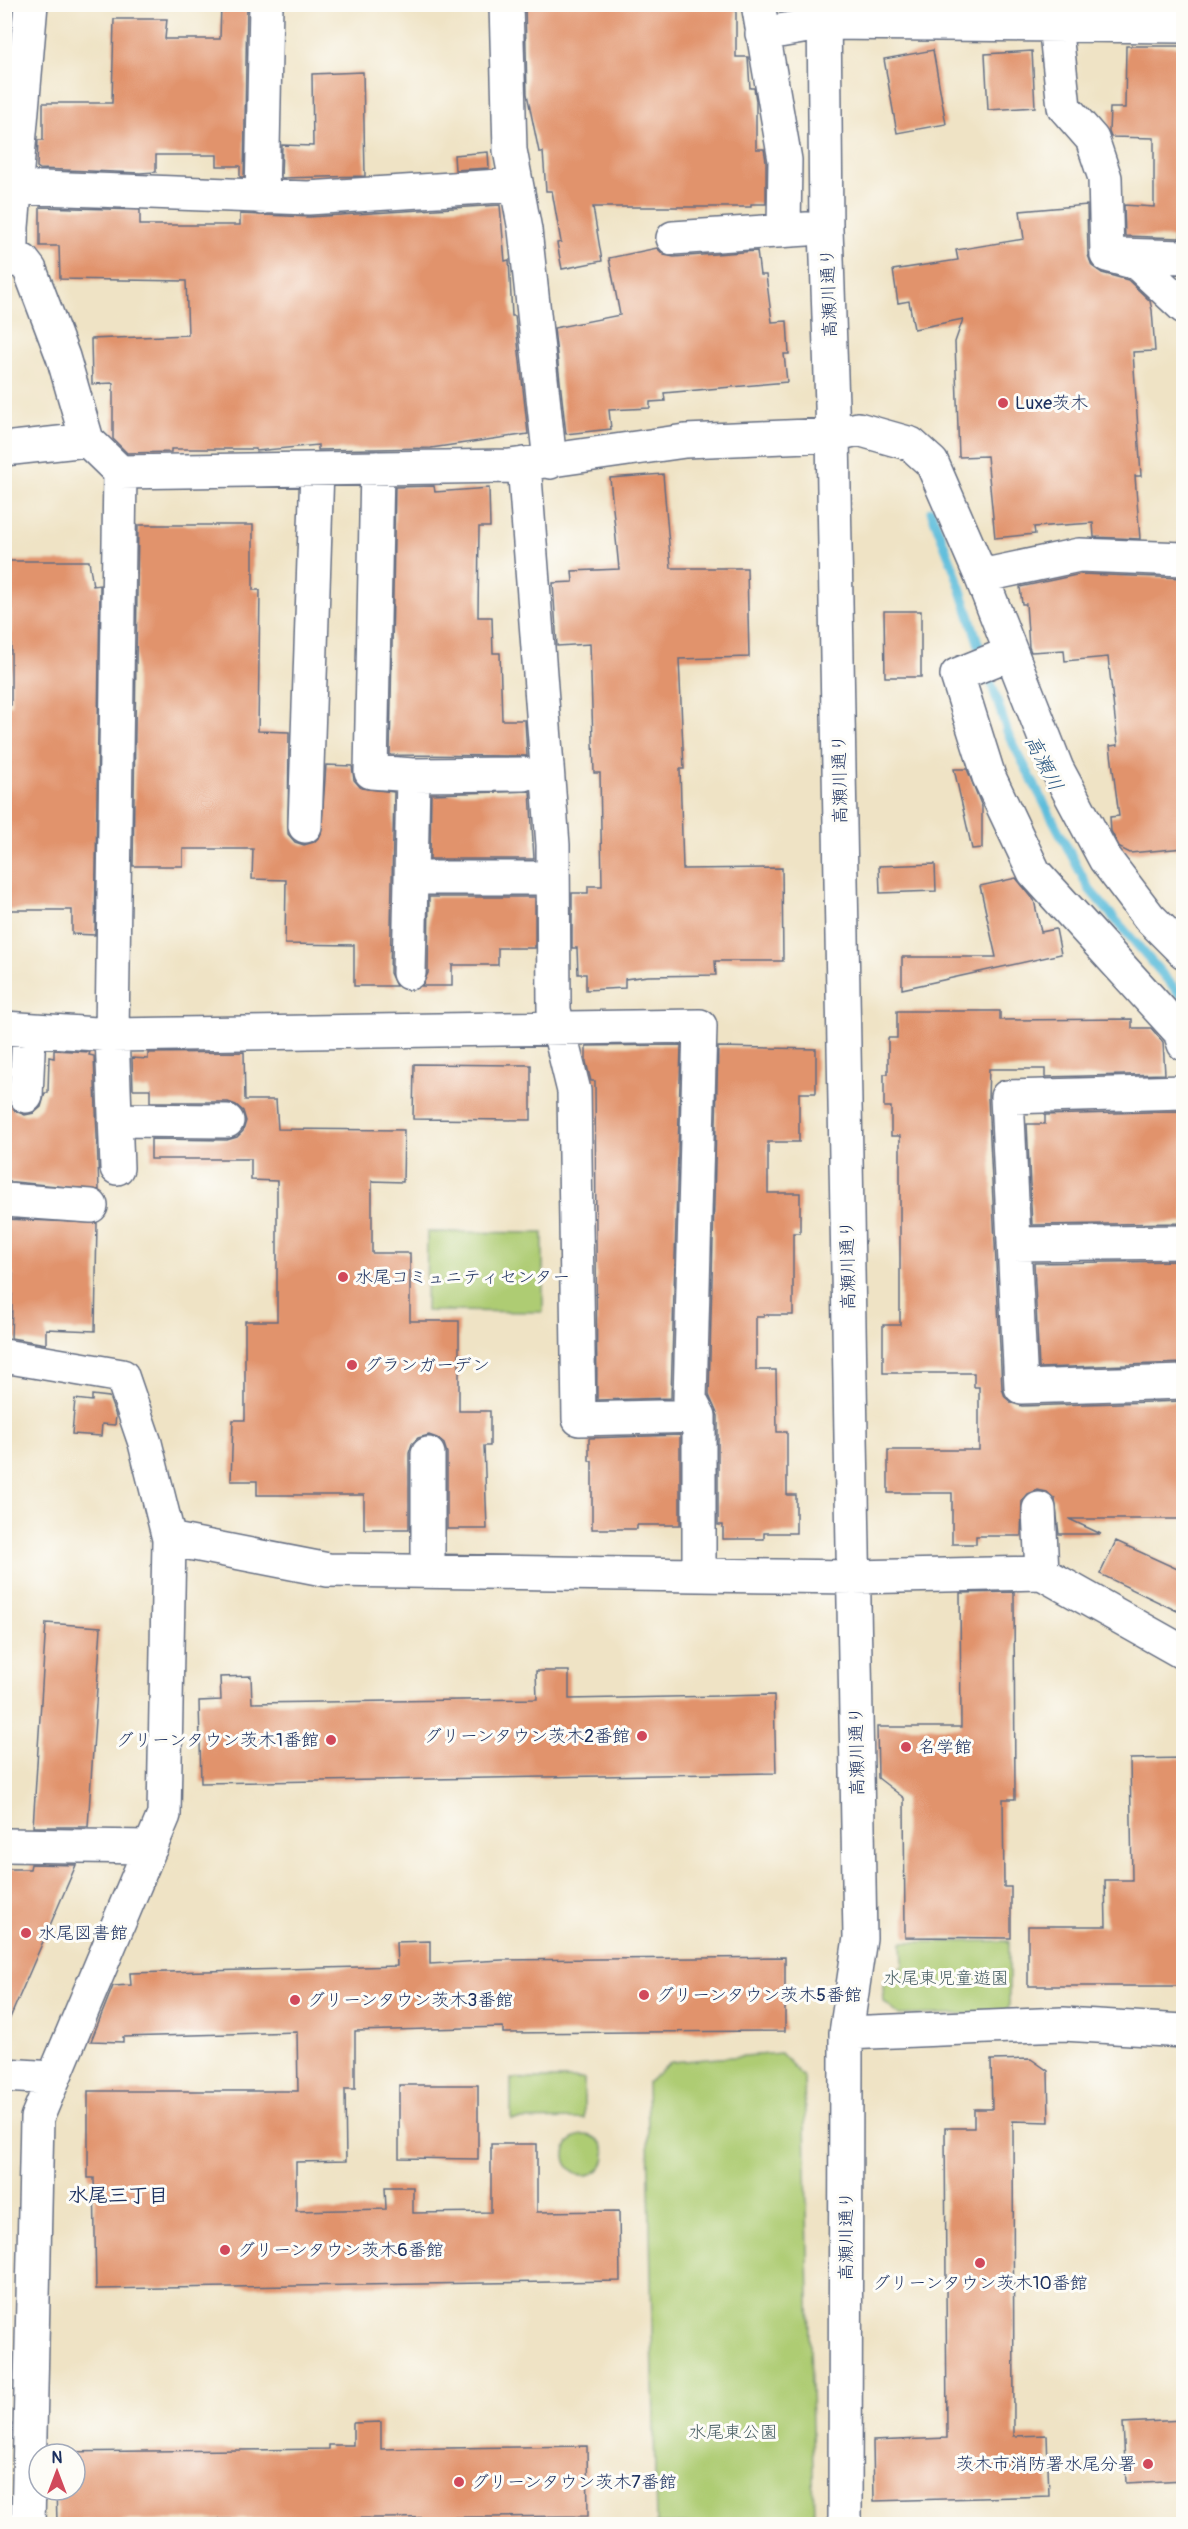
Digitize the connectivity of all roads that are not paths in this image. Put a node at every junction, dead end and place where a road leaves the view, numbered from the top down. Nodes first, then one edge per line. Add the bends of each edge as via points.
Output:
1 (31, 4) edge
2 (266, 4) edge
3 (506, 4) edge
4 (819, 18) edge
5 (760, 19) edge
6 (1055, 24) junction
7 (1184, 26) edge
8 (516, 185) junction
9 (15, 187) junction
10 (262, 198) junction
11 (784, 229) junction
12 (826, 229) junction
13 (673, 238) dead end
14 (1107, 255) junction
15 (1184, 257) edge
16 (1184, 307) edge
17 (833, 435) junction
18 (87, 440) junction
19 (4, 449) edge
20 (537, 463) junction
21 (377, 468) junction
22 (317, 469) junction
23 (120, 472) junction
24 (1184, 558) edge
25 (981, 576) junction
26 (1011, 653) junction
27 (524, 774) dead end
28 (413, 775) junction
29 (304, 826) dead end
30 (411, 878) junction
31 (553, 878) junction
32 (1184, 952) edge
33 (409, 973) dead end
34 (558, 1028) junction
35 (17, 1029) edge
36 (112, 1035) junction
37 (1184, 1044) edge
38 (1184, 1092) edge
39 (26, 1096) dead end
40 (115, 1120) junction
41 (227, 1121) dead end
42 (117, 1168) dead end
43 (4, 1200) edge
44 (91, 1206) dead end
45 (1184, 1242) edge
46 (1014, 1244) junction
47 (4, 1356) edge
48 (1184, 1382) edge
49 (699, 1416) junction
50 (428, 1454) dead end
51 (1039, 1509) dead end
52 (169, 1539) junction
53 (428, 1571) junction
54 (1042, 1573) junction
55 (699, 1575) junction
56 (854, 1577) junction
57 (1184, 1653) edge
58 (4, 1845) edge
59 (151, 1847) junction
60 (1184, 2031) edge
61 (846, 2033) junction
62 (4, 2075) edge
63 (54, 2078) junction
64 (19, 2292) edge
65 (28, 2524) edge
66 (845, 2524) edge

1 - 9 street
2 - 10 street
3 - 8 street via 507,100
4 - 5 street
4 - 6 street
4 - 12 street, 高瀬川通り
5 - 11 street via 785,160
6 - 7 street
6 - 14 street via 1064,108 1092,139 1105,178
8 - 10 street
8 - 20 street via 525,230
9 - 10 street
9 - 18 street via 12,260 23,261 42,301
11 - 12 street
11 - 13 street
12 - 17 street, 高瀬川通り
14 - 15 street
14 - 16 street via 1137,263
17 - 20 street via 685,441
17 - 25 street via 858,429 881,434 911,444 932,463
17 - 56 street, 高瀬川通り
18 - 19 street
18 - 23 street
20 - 21 street
20 - 31 street
21 - 22 street
21 - 28 street via 371,772
22 - 23 street
22 - 29 street
23 - 36 street
24 - 25 street via 1079,555
25 - 26 street
26 - 32 street via 1057,769 1105,859 1149,917
26 - 37 street via 957,675 989,777 1034,872 1180,1032
27 - 28 street
28 - 30 street
30 - 31 street
30 - 33 street
31 - 34 street via 554,1010
34 - 36 street
34 - 49 street via 574,1091 579,1419
34 - 49 street via 700,1026 690,1399
35 - 36 street
35 - 39 street
36 - 40 street
38 - 46 street via 1007,1097
40 - 41 street
40 - 42 street
43 - 44 street
45 - 46 street
46 - 48 street via 1021,1387
47 - 52 street via 122,1376 145,1443
49 - 55 street
50 - 53 street
51 - 54 street
52 - 53 street via 328,1569
52 - 59 street via 164,1815
53 - 55 street
54 - 56 street
54 - 57 street
55 - 56 street
56 - 61 street, 高瀬川通り via 860,1938
58 - 59 street
59 - 63 street
60 - 61 street via 1064,2024
61 - 66 street, 高瀬川通り
62 - 63 street
63 - 64 street via 37,2118
64 - 65 street

